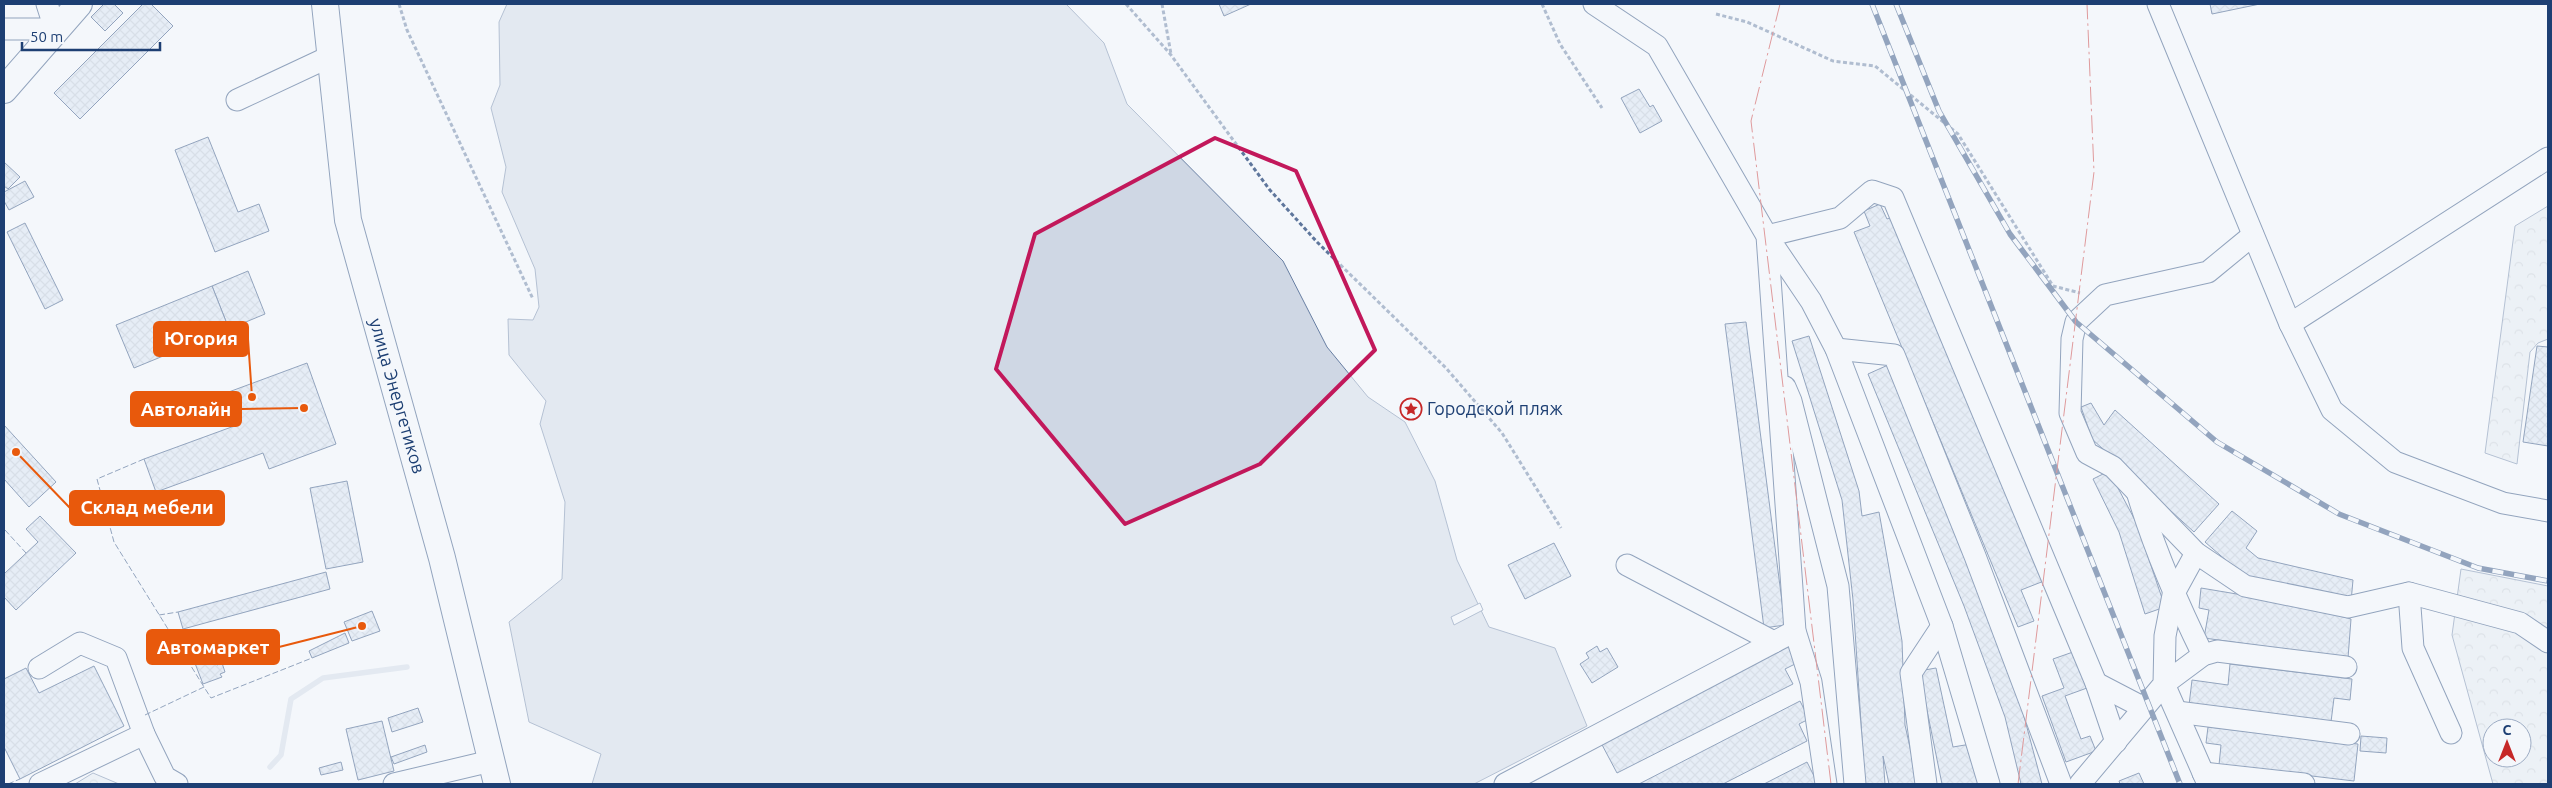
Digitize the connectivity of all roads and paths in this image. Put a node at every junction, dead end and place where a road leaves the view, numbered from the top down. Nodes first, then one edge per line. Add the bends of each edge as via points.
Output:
1 (47, 4) edge
2 (79, 4) edge
3 (326, 4) edge
4 (399, 4) edge
5 (1126, 4) edge
6 (1162, 4) edge
7 (1542, 4) edge
8 (2158, 4) edge
9 (1597, 5) edge
10 (1716, 14) dead end
11 (4, 29) edge
12 (55, 29) junction
13 (1171, 55) junction
14 (331, 56) junction
15 (4, 90) edge
16 (237, 100) dead end
17 (1602, 108) dead end
18 (2548, 158) edge
19 (2253, 235) junction
20 (1767, 236) junction
21 (533, 299) dead end
22 (2096, 304) junction
23 (2290, 324) junction
24 (1836, 349) junction
25 (1776, 366) junction
26 (2136, 490) junction
27 (2548, 511) edge
28 (1561, 528) dead end
29 (2196, 553) junction
30 (1627, 565) dead end
31 (2409, 593) junction
32 (2173, 595) junction
33 (1942, 626) junction
34 (1795, 631) junction
35 (1774, 642) junction
36 (2548, 642) edge
37 (2202, 654) junction
38 (2346, 667) dead end
39 (39, 668) dead end
40 (2096, 683) junction
41 (2164, 684) junction
42 (2144, 708) junction
43 (2177, 712) junction
44 (2451, 733) dead end
45 (144, 734) junction
46 (2349, 734) dead end
47 (2116, 742) junction
48 (485, 774) edge
49 (2206, 779) edge
50 (40, 784) edge
51 (177, 784) edge
52 (394, 784) edge
53 (1505, 784) edge
54 (1826, 784) edge
55 (1856, 784) edge
56 (1926, 784) edge
57 (1989, 784) edge
58 (2061, 784) edge
59 (2080, 784) edge
60 (2304, 784) edge

1 - 12 street
2 - 12 main road
3 - 14 main road, улица Энергетиков
4 - 21 path via 407,30
5 - 13 path
6 - 13 path
7 - 17 path via 1560,44
8 - 19 street
9 - 20 street via 1656,46
10 - 22 path via 1748,22 1833,61 1875,66 1958,134 2053,286 2090,296
11 - 12 street
12 - 15 main road
13 - 28 path via 1269,189 1317,242 1446,368 1502,433
14 - 16 street
14 - 48 main road, улица Энергетиков via 348,220 442,558
18 - 23 street
19 - 22 street via 2208,272 2105,296
19 - 23 street
20 - 24 street via 1811,301
20 - 25 street
20 - 40 street via 1840,218 1872,191 1893,198
22 - 26 street via 2076,322 2072,339 2070,413 2088,452 2113,467
23 - 27 street via 2332,410 2395,462 2503,503
24 - 33 street
24 - 58 street via 1894,355 1975,556
25 - 34 street
25 - 55 street via 1791,401 1838,586
26 - 29 street
26 - 32 street
29 - 31 street via 2245,586 2348,608
29 - 32 street
30 - 35 street
31 - 36 street via 2520,623
31 - 44 street via 2413,648
32 - 37 street
32 - 41 street via 2165,636
33 - 56 street via 1911,673
33 - 57 street
34 - 35 street
34 - 54 street via 1811,682
35 - 53 street
37 - 38 street via 2217,651
37 - 41 street
39 - 45 street via 80,643 116,658
40 - 42 street
40 - 47 street
41 - 42 street
41 - 43 street
42 - 47 street
43 - 46 street
43 - 49 street
45 - 50 street
45 - 51 street via 165,776
47 - 59 street
48 - 52 street
49 - 60 street

